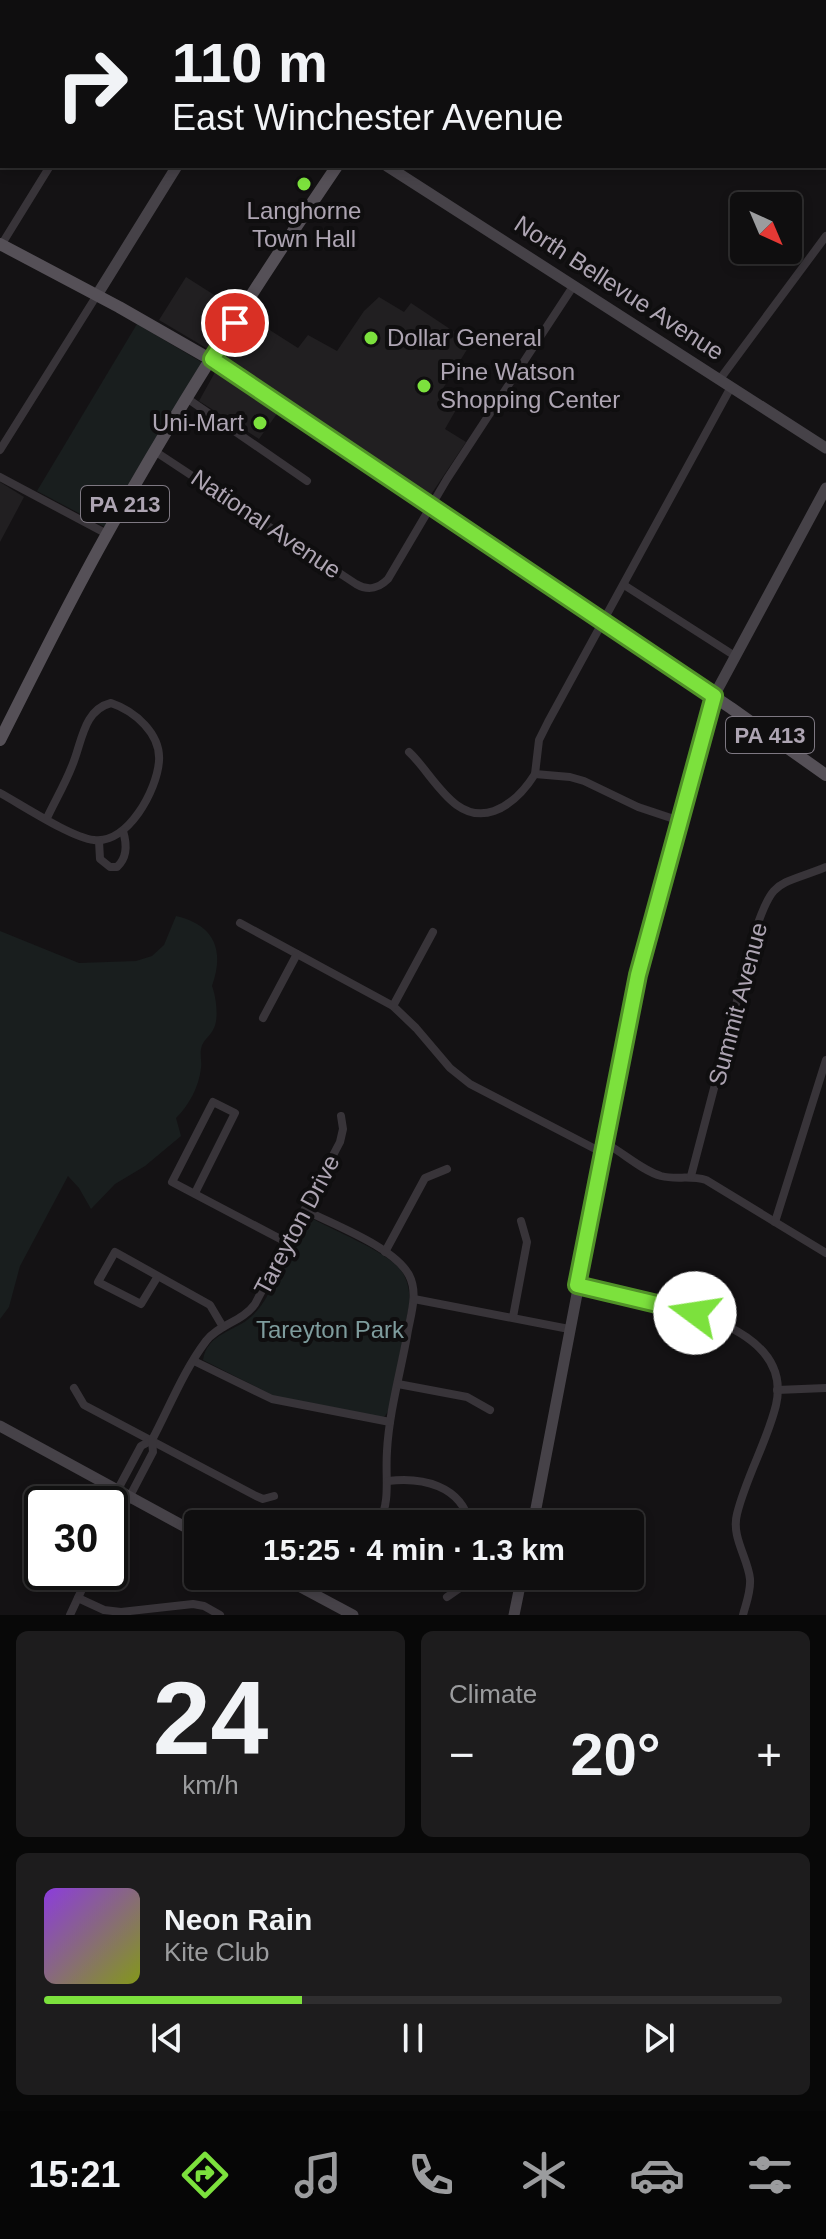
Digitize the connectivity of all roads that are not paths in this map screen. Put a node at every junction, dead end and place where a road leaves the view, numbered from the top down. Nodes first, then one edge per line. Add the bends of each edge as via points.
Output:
1 (49, 168) edge
2 (176, 168) edge
3 (336, 168) edge
4 (390, 168) edge
5 (826, 236) edge
6 (0, 245) edge
7 (574, 285) junction
8 (97, 295) junction
9 (212, 359) junction
10 (720, 379) junction
11 (731, 387) junction
12 (188, 399) junction
13 (826, 448) edge
14 (0, 450) edge
15 (156, 452) junction
16 (0, 477) edge
17 (307, 481) dead end
18 (826, 488) edge
19 (431, 506) junction
20 (107, 534) junction
21 (624, 585) junction
22 (603, 622) junction
23 (735, 656) junction
24 (714, 696) junction
25 (0, 740) edge
26 (409, 752) dead end
27 (535, 774) junction
28 (826, 775) edge
29 (0, 793) edge
30 (47, 818) junction
31 (680, 821) junction
32 (123, 831) junction
33 (99, 841) junction
34 (826, 867) edge
35 (240, 923) dead end
36 (433, 932) dead end
37 (297, 954) junction
38 (393, 1006) junction
39 (263, 1018) dead end
40 (826, 1060) edge
41 (341, 1116) dead end
42 (604, 1148) junction
43 (447, 1169) dead end
44 (691, 1176) junction
45 (195, 1193) junction
46 (305, 1210) junction
47 (521, 1221) dead end
48 (775, 1222) junction
49 (288, 1243) junction
50 (385, 1252) junction
51 (826, 1253) edge
52 (158, 1276) junction
53 (577, 1285) junction
54 (414, 1299) junction
55 (513, 1317) junction
56 (223, 1327) junction
57 (569, 1329) junction
58 (194, 1361) junction
59 (398, 1384) junction
60 (74, 1388) dead end
61 (826, 1388) edge
62 (777, 1390) junction
63 (490, 1410) dead end
64 (390, 1422) junction
65 (0, 1426) edge
66 (152, 1440) junction
67 (388, 1481) junction
68 (110, 1486) edge
69 (119, 1486) edge
70 (274, 1496) dead end
71 (130, 1497) junction
72 (128, 1501) edge
73 (385, 1510) edge
74 (463, 1510) edge
75 (536, 1510) edge
76 (184, 1526) edge
77 (82, 1590) edge
78 (306, 1590) edge
79 (457, 1590) edge
80 (519, 1590) edge
81 (447, 1597) dead end
82 (78, 1598) junction
83 (134, 1612) edge
84 (70, 1615) edge
85 (220, 1615) edge
86 (353, 1615) edge
87 (514, 1615) edge
88 (743, 1615) edge

1 - 6 street
2 - 8 street
3 - 9 main road, PA 213
4 - 7 street, North Bellevue Avenue
5 - 10 street
6 - 8 main road, PA 413
7 - 10 street, North Bellevue Avenue
7 - 19 street
8 - 9 main road, PA 413
8 - 14 street
9 - 12 main road, PA 213
9 - 19 main road, PA 413
10 - 11 street, North Bellevue Avenue
11 - 13 street, North Bellevue Avenue
11 - 21 street
12 - 15 main road, PA 213
12 - 17 street
15 - 19 street, National Avenue via 360,587 378,587 388,579
15 - 20 main road, PA 213
16 - 20 street
18 - 23 street
19 - 22 main road, PA 413
20 - 25 main road, PA 213
21 - 22 street
21 - 23 street
22 - 24 main road, PA 413
22 - 27 street via 539,740
23 - 24 street
24 - 28 main road, PA 413
24 - 31 street
26 - 27 street via 448,798 473,814 502,808
27 - 31 street via 584,781
29 - 30 street
30 - 32 street via 84,729 99,708 111,703 143,723 159,754 151,788
30 - 33 street
31 - 42 street via 638,975
32 - 33 street
32 - 33 street via 125,849 117,867 100,859
34 - 44 street, Summit Avenue via 780,884 767,899
35 - 37 street
36 - 38 street
37 - 38 street
37 - 39 street
38 - 42 street via 470,1084
40 - 48 street
41 - 46 street, Tareyton Drive via 340,1142
42 - 44 street via 659,1175
42 - 53 street
43 - 50 street via 419,1186
44 - 48 street
45 - 45 street via 172,1182 213,1102 235,1113
45 - 49 street
46 - 49 street, Tareyton Drive
46 - 50 street
47 - 55 street via 527,1242
48 - 51 street
49 - 56 street, Tareyton Drive via 250,1312
50 - 54 street via 408,1273
52 - 52 street via 115,1252 98,1282 141,1304
52 - 56 street via 210,1305
53 - 57 street
53 - 62 street via 695,1313 742,1334 769,1360
54 - 55 street
54 - 59 street
55 - 57 street
56 - 58 street, Tareyton Drive
57 - 75 street
58 - 64 street via 272,1399
58 - 66 street, Tareyton Drive
59 - 63 street via 467,1397
59 - 64 street
60 - 66 street via 84,1405
61 - 62 street
62 - 88 street via 736,1520 750,1582
64 - 67 street
65 - 68 street
66 - 69 street, Tareyton Drive via 141,1446
66 - 70 street via 256,1496
66 - 71 street, Tareyton Drive via 153,1452
67 - 73 street
67 - 74 street via 428,1481
71 - 72 street, Tareyton Drive
71 - 76 street
77 - 82 street
78 - 86 street
79 - 81 street
80 - 87 street
82 - 83 street via 104,1610
82 - 84 street
83 - 85 street via 193,1604

